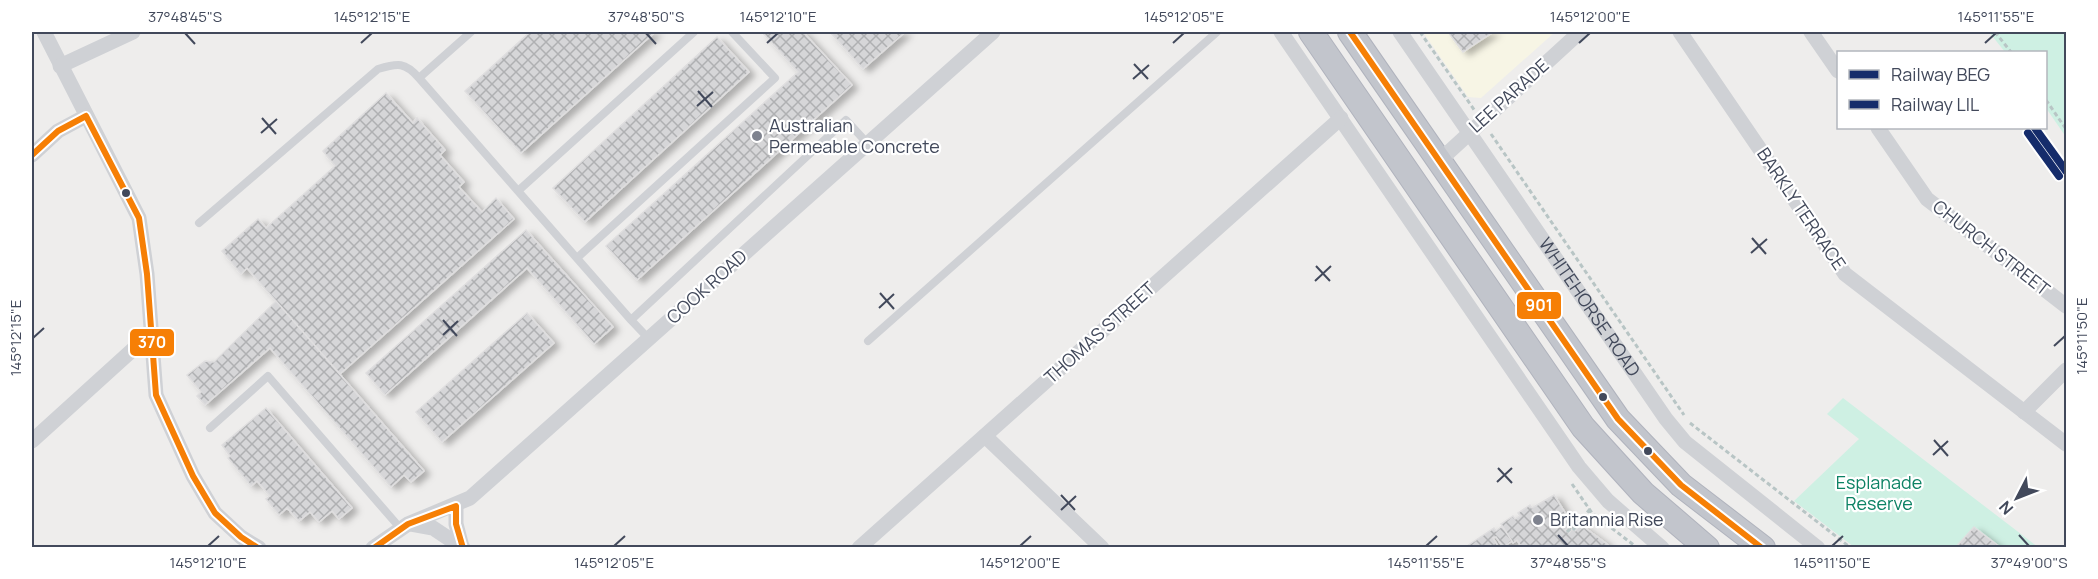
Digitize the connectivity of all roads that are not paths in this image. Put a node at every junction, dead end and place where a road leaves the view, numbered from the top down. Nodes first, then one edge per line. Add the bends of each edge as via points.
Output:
1 (44, 32) edge
2 (133, 32) edge
3 (471, 32) edge
4 (694, 32) edge
5 (732, 32) edge
6 (993, 32) edge
7 (1217, 32) edge
8 (1281, 32) edge
9 (1311, 32) edge
10 (1350, 32) edge
11 (1400, 32) edge
12 (1580, 32) edge
13 (1680, 32) edge
14 (1811, 32) edge
15 (60, 66) junction
16 (1837, 68) edge
17 (419, 78) junction
18 (86, 116) junction
19 (1341, 118) junction
20 (1879, 129) edge
21 (1469, 131) junction
22 (868, 144) junction
23 (32, 155) edge
24 (1439, 161) junction
25 (518, 191) junction
26 (199, 223) dead end
27 (577, 258) junction
28 (2067, 306) edge
29 (631, 320) junction
30 (150, 334) junction
31 (649, 339) junction
32 (868, 340) dead end
33 (2067, 370) edge
34 (2024, 412) junction
35 (210, 428) dead end
36 (985, 436) junction
37 (32, 441) edge
38 (2067, 444) edge
39 (456, 506) junction
40 (405, 526) junction
41 (258, 547) edge
42 (463, 547) edge
43 (373, 548) edge
44 (859, 548) edge
45 (1102, 548) edge
46 (1662, 548) edge
47 (1707, 548) edge
48 (1763, 548) edge
49 (1818, 548) edge

1 - 15 street
2 - 15 street
3 - 17 lane
4 - 25 lane
5 - 27 lane via 775,78
6 - 22 street, COOK ROAD
7 - 32 lane
8 - 19 street
9 - 47 highway via 1583,427 1643,493
10 - 24 highway
11 - 21 street, WHITEHORSE ROAD
12 - 21 street, LEE PARADE
13 - 34 street, BARKLY TERRACE via 1845,274
14 - 16 street
15 - 18 street
17 - 25 lane
17 - 26 lane via 409,67 394,64 378,69
18 - 23 street via 58,131
18 - 30 street via 139,218
19 - 36 street, THOMAS STREET
19 - 46 street via 1579,467 1608,501
20 - 28 street, CHURCH STREET via 1927,199
21 - 24 street, LEE PARADE
21 - 49 street, WHITEHORSE ROAD via 1685,442
22 - 29 lane via 846,120
22 - 31 street, COOK ROAD
24 - 48 highway via 1618,419 1681,484
25 - 27 lane
27 - 29 lane
29 - 31 lane
30 - 37 street
30 - 41 street via 156,395 193,476 215,513
31 - 39 street, COOK ROAD via 470,498
33 - 34 street
34 - 38 street, BARKLY TERRACE
35 - 40 lane via 268,376
36 - 44 street, THOMAS STREET
36 - 45 street
39 - 40 street, COOK ROAD
39 - 42 street via 456,524
40 - 42 street via 433,528
40 - 43 street, COOK ROAD

